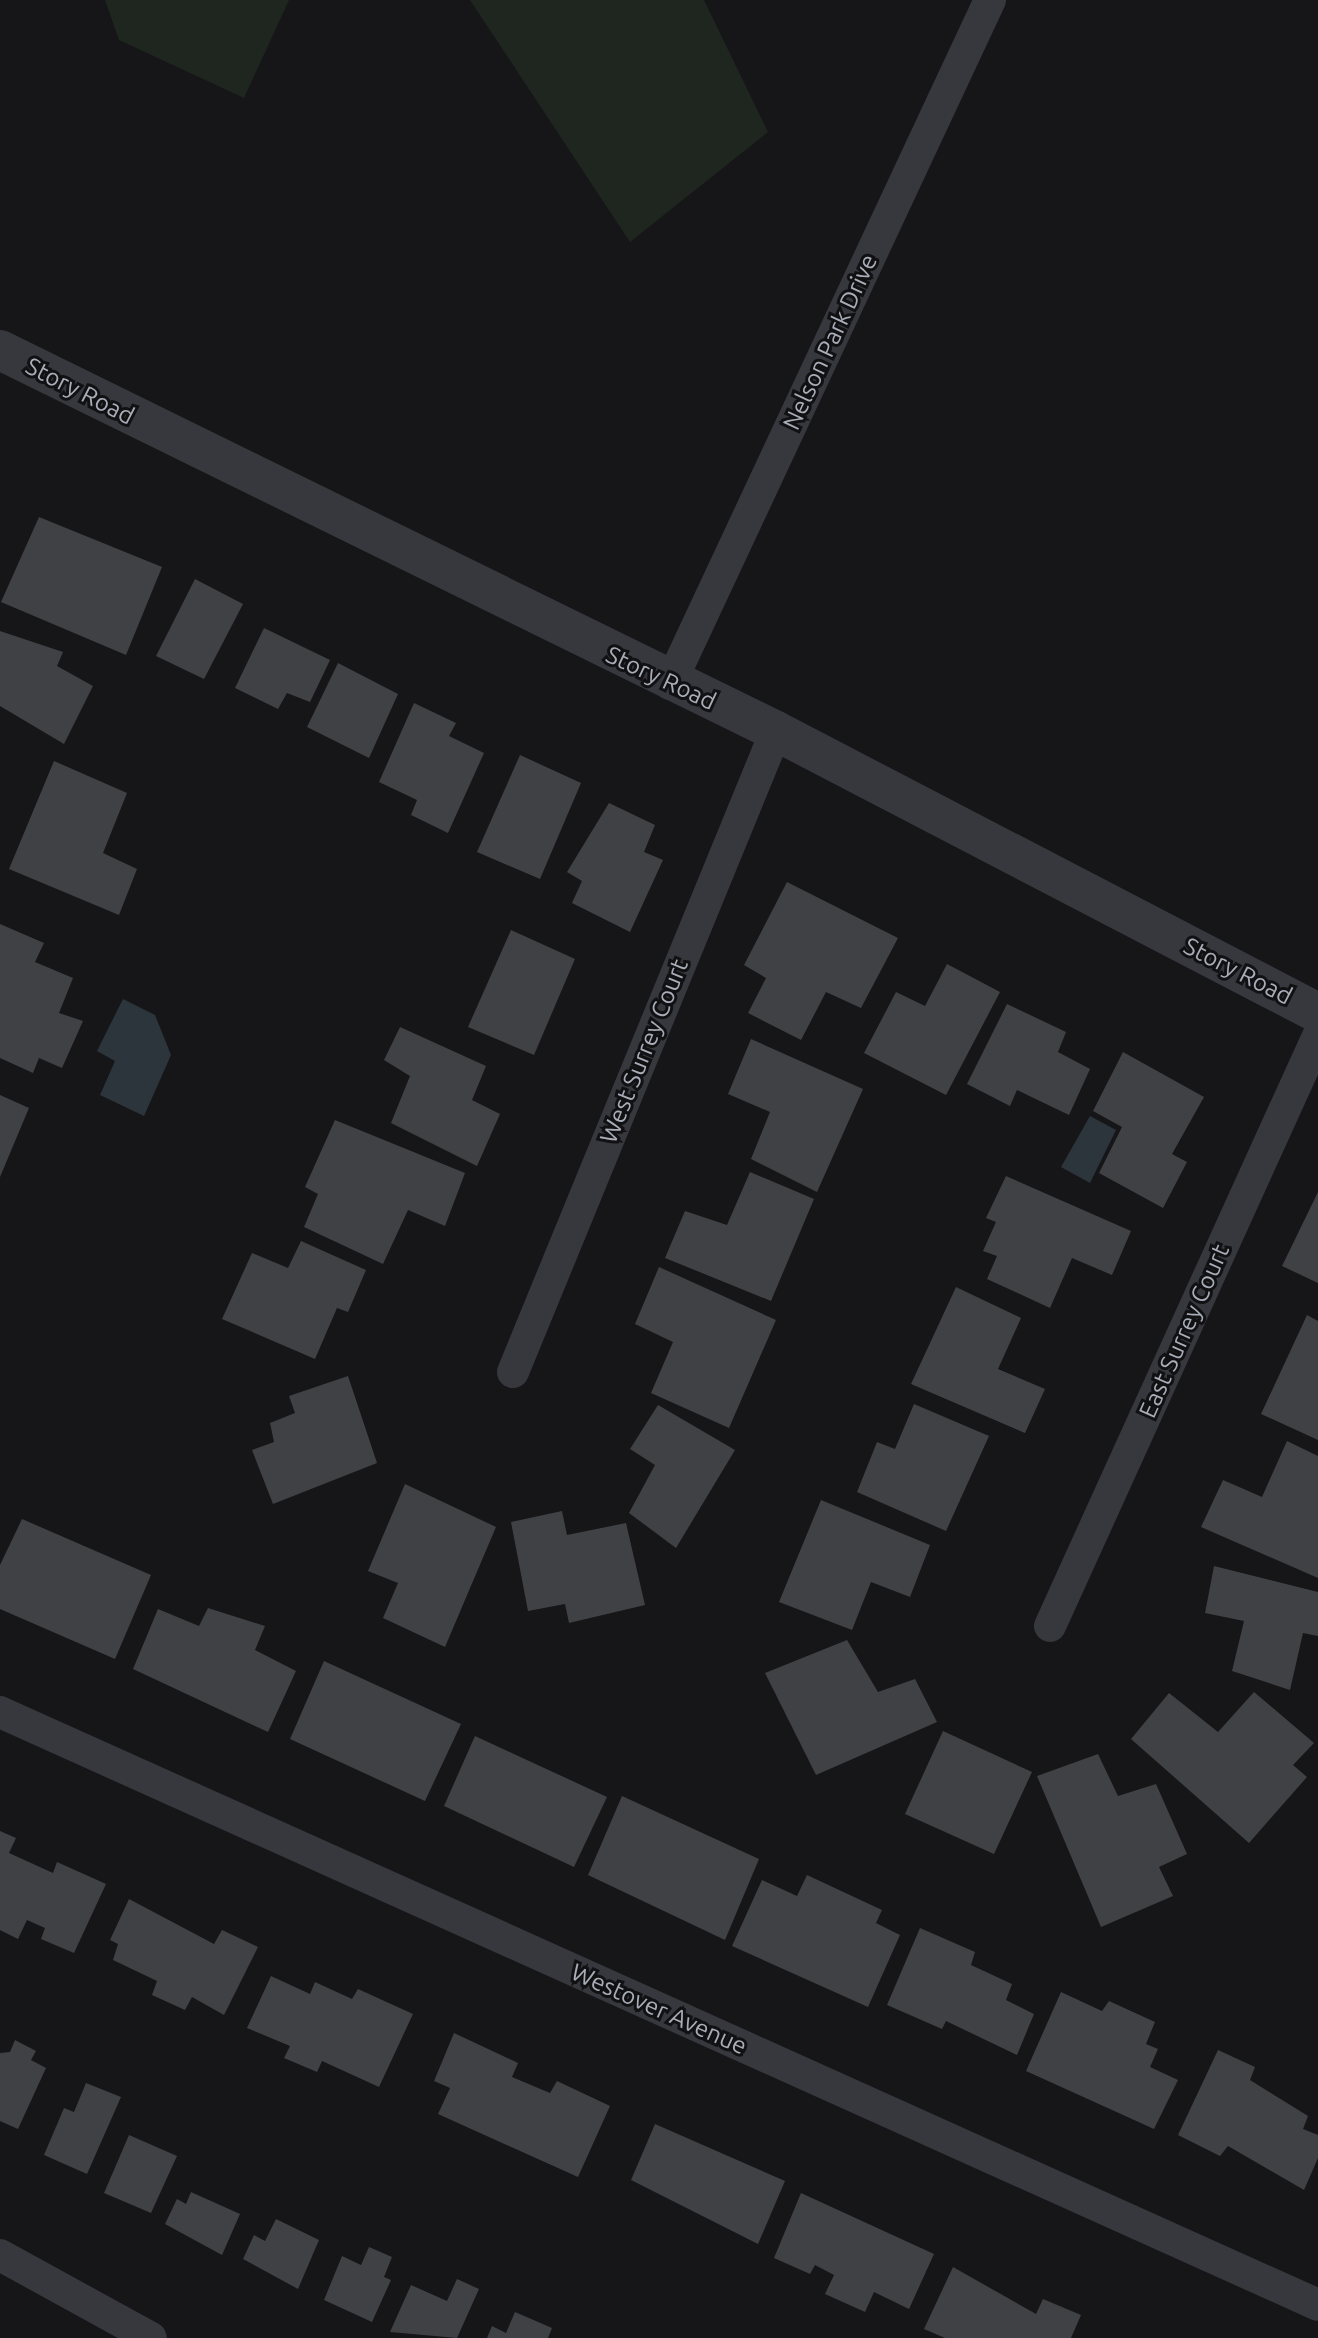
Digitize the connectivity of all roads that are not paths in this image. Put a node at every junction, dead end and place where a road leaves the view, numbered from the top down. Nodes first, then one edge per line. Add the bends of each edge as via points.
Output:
1 (990, 0) edge
2 (0, 350) edge
3 (670, 684) junction
4 (776, 731) junction
5 (1318, 1013) edge
6 (1318, 1036) edge
7 (513, 1372) dead end
8 (1050, 1626) dead end
9 (0, 1712) edge
10 (0, 2255) edge
11 (1318, 2305) edge
12 (151, 2338) edge

1 - 3 street, Nelson Park Drive
2 - 3 street, Story Road
3 - 4 street, Story Road
4 - 5 street, Story Road
4 - 7 street, West Surrey Court
6 - 8 street, East Surrey Court
9 - 11 street, Westover Avenue
10 - 12 street

